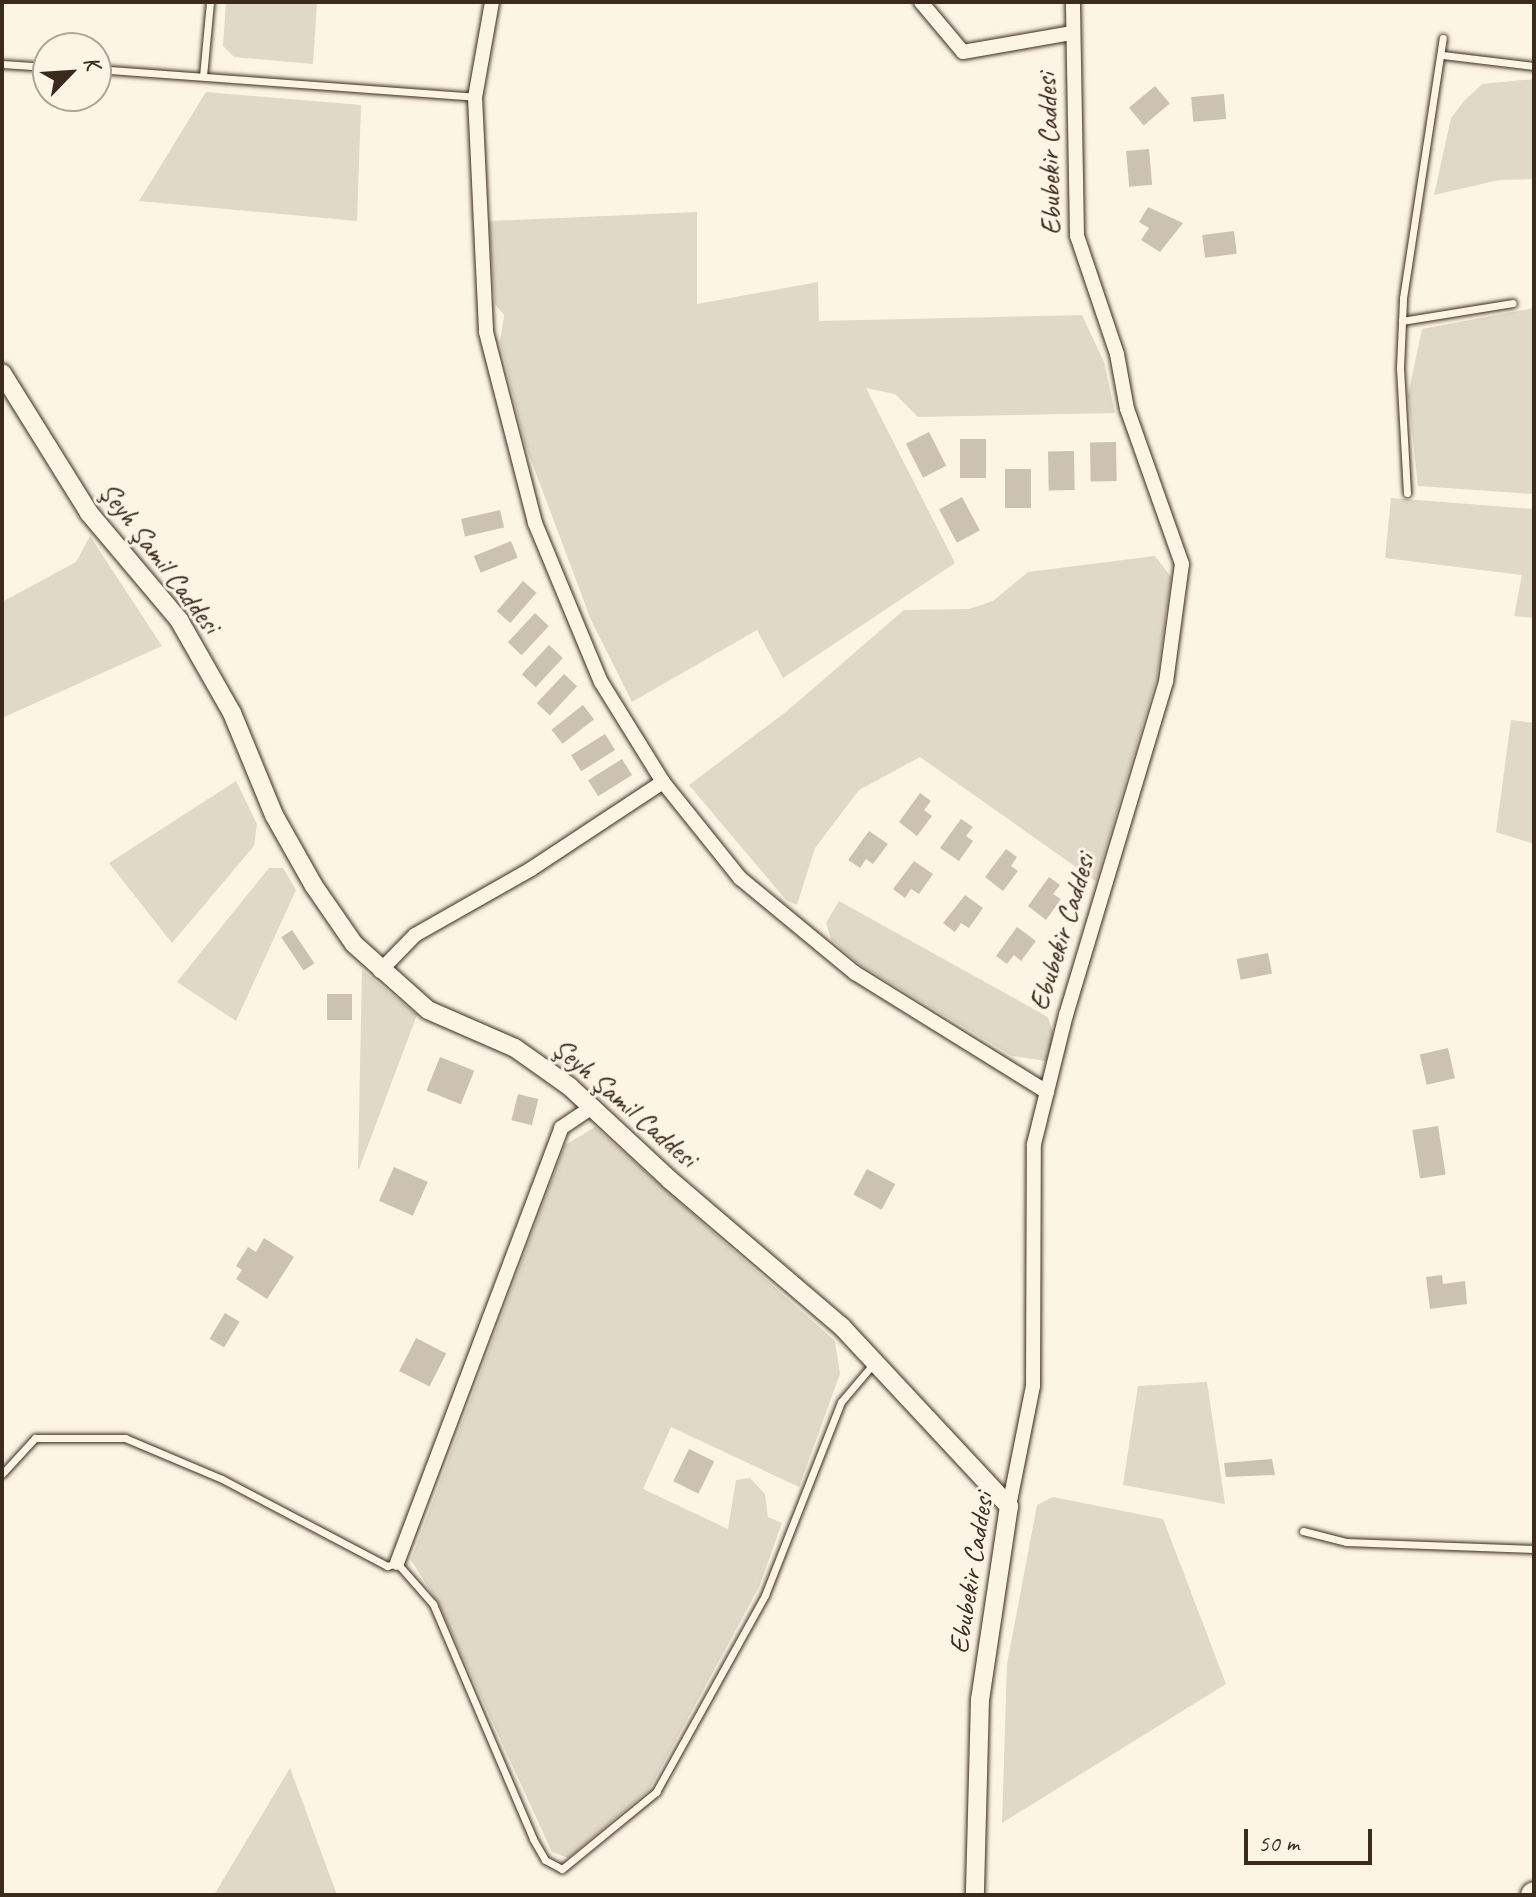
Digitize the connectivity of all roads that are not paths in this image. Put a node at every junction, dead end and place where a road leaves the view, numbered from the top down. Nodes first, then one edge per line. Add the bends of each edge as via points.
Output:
1 (210, 2) edge
2 (492, 2) edge
3 (921, 2) edge
4 (1073, 2) edge
5 (1072, 33) junction
6 (1443, 38) dead end
7 (1442, 55) junction
8 (2, 64) edge
9 (32, 66) edge
10 (1534, 66) edge
11 (112, 70) edge
12 (203, 76) junction
13 (475, 97) junction
14 (1513, 303) dead end
15 (1402, 321) junction
16 (2, 373) edge
17 (1407, 493) dead end
18 (663, 782) junction
19 (380, 971) junction
20 (1047, 1092) junction
21 (592, 1107) junction
22 (874, 1362) junction
23 (2, 1474) edge
24 (1009, 1506) junction
25 (1303, 1531) dead end
26 (1534, 1549) edge
27 (397, 1563) junction
28 (975, 1895) edge

1 - 12 lane
2 - 13 street
3 - 5 street via 963,52
4 - 5 street, Ebubekir Caddesi
5 - 20 street, Ebubekir Caddesi via 1077,236 1117,354 1127,409 1182,564 1166,682
6 - 7 lane
7 - 10 lane
7 - 15 lane via 1420,160
8 - 9 lane
11 - 12 lane
12 - 13 lane
13 - 18 street via 486,332 511,445 566,606 601,682
14 - 15 lane
15 - 17 lane
16 - 19 street, Şeyh Şamil Caddesi via 89,513 179,620 232,713 274,815 314,886
18 - 19 street via 531,869 415,935
18 - 20 street via 740,878 803,932 855,973
19 - 21 street, Şeyh Şamil Caddesi via 428,1010 526,1054
20 - 24 street, Ebubekir Caddesi via 1034,1144 1033,1386
21 - 22 street, Şeyh Şamil Caddesi via 842,1327
21 - 27 street via 561,1128
22 - 24 street, Şeyh Şamil Caddesi
22 - 27 lane via 841,1402 765,1595 656,1792 562,1869 545,1860 533,1839 433,1604
23 - 27 lane via 35,1438 125,1438 222,1479 387,1566
24 - 28 street, Ebubekir Caddesi via 980,1699
25 - 26 lane via 1346,1542

